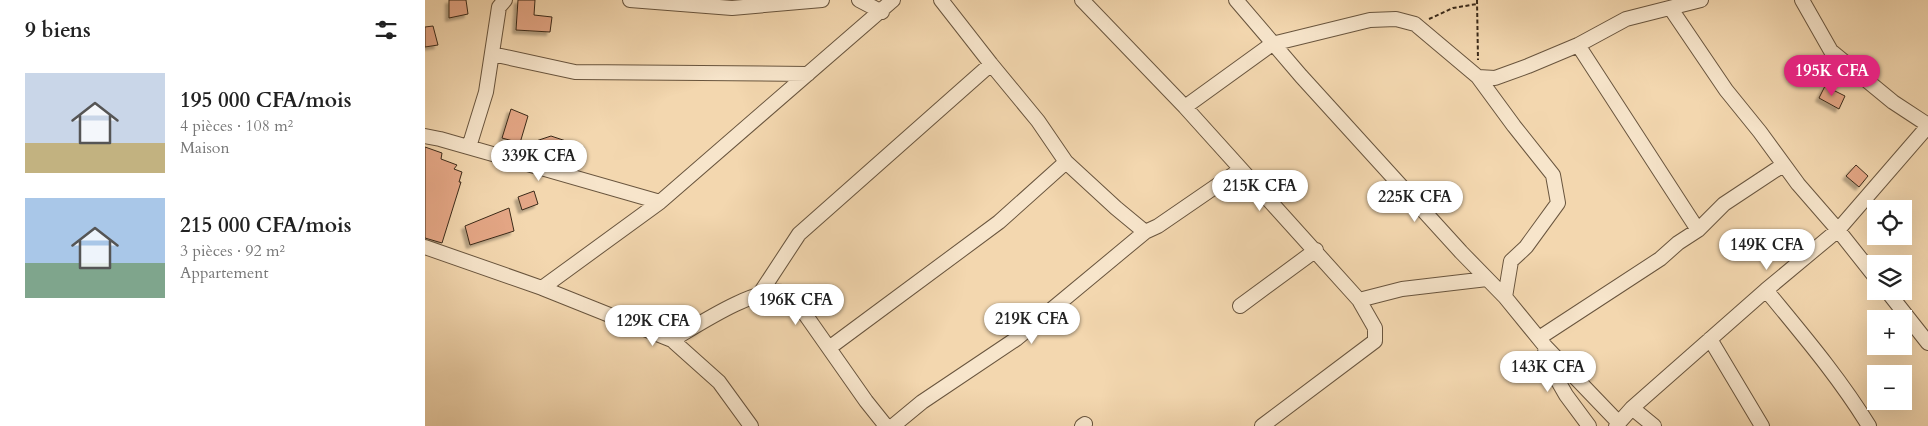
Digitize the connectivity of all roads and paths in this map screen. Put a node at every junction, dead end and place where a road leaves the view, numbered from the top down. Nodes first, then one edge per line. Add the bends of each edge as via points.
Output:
1 (505, 0) edge
2 (630, 0) edge
3 (823, 0) edge
4 (859, 0) edge
5 (893, 0) edge
6 (941, 0) edge
7 (1082, 0) edge
8 (1236, 0) edge
9 (1701, 0) edge
10 (1802, 0) edge
11 (1477, 2) edge
12 (1671, 8) junction
13 (882, 12) junction
14 (1415, 24) junction
15 (1272, 44) junction
16 (1578, 45) junction
17 (493, 54) junction
18 (991, 64) junction
19 (808, 74) junction
20 (1478, 77) junction
21 (1185, 107) junction
22 (1928, 125) edge
23 (425, 136) edge
24 (469, 147) junction
25 (1066, 162) junction
26 (1783, 164) junction
27 (1241, 169) junction
28 (660, 202) junction
29 (1698, 230) junction
30 (1838, 230) junction
31 (1145, 232) junction
32 (425, 247) edge
33 (1315, 250) junction
34 (1867, 267) edge
35 (1487, 279) junction
36 (542, 288) junction
37 (1766, 290) junction
38 (759, 295) junction
39 (1505, 297) junction
40 (1359, 300) junction
41 (1894, 300) edge
42 (1240, 306) dead end
43 (1710, 339) junction
44 (672, 340) junction
45 (1542, 342) junction
46 (1928, 343) edge
47 (829, 348) junction
48 (1632, 408) junction
49 (1618, 425) edge
50 (751, 426) edge
51 (886, 426) edge
52 (893, 426) edge
53 (1262, 426) edge
54 (1589, 426) edge
55 (1654, 426) edge
56 (1762, 426) edge
57 (1869, 426) edge

1 - 17 street via 499,7
2 - 3 street via 732,8
4 - 13 street
5 - 13 street
6 - 18 street
7 - 21 street
8 - 15 street
9 - 12 street
10 - 22 street via 1831,51 1893,102
11 - 14 path
11 - 20 path
12 - 16 street via 1627,19
12 - 26 street via 1726,90
13 - 19 street
14 - 15 street via 1396,19 1370,20
14 - 20 street
15 - 21 street
15 - 35 street
16 - 20 street via 1495,78
16 - 29 street
17 - 19 street via 575,72
17 - 24 street via 486,92
18 - 25 street via 1038,121
18 - 38 street via 799,234
19 - 28 street
20 - 39 street via 1553,175 1558,203 1526,247 1511,261
21 - 27 street
22 - 30 street
23 - 24 street
24 - 28 street
25 - 31 street
25 - 47 street via 999,222
26 - 29 street via 1724,204
26 - 30 street
27 - 31 street
27 - 33 street
28 - 36 street
29 - 45 street
30 - 34 street
30 - 37 street
31 - 52 street via 1016,339 922,402
32 - 36 street
33 - 40 street
33 - 42 street
35 - 39 street
35 - 40 street via 1402,289
36 - 44 street
37 - 43 street
37 - 57 street via 1850,395
38 - 44 street via 733,305
38 - 47 street via 782,292 793,297
39 - 45 street
40 - 53 street via 1375,328 1375,341
41 - 46 street
43 - 48 street
43 - 56 street
44 - 50 street via 719,382
45 - 49 street
45 - 54 street via 1546,360
47 - 51 street
48 - 49 street
48 - 55 street

